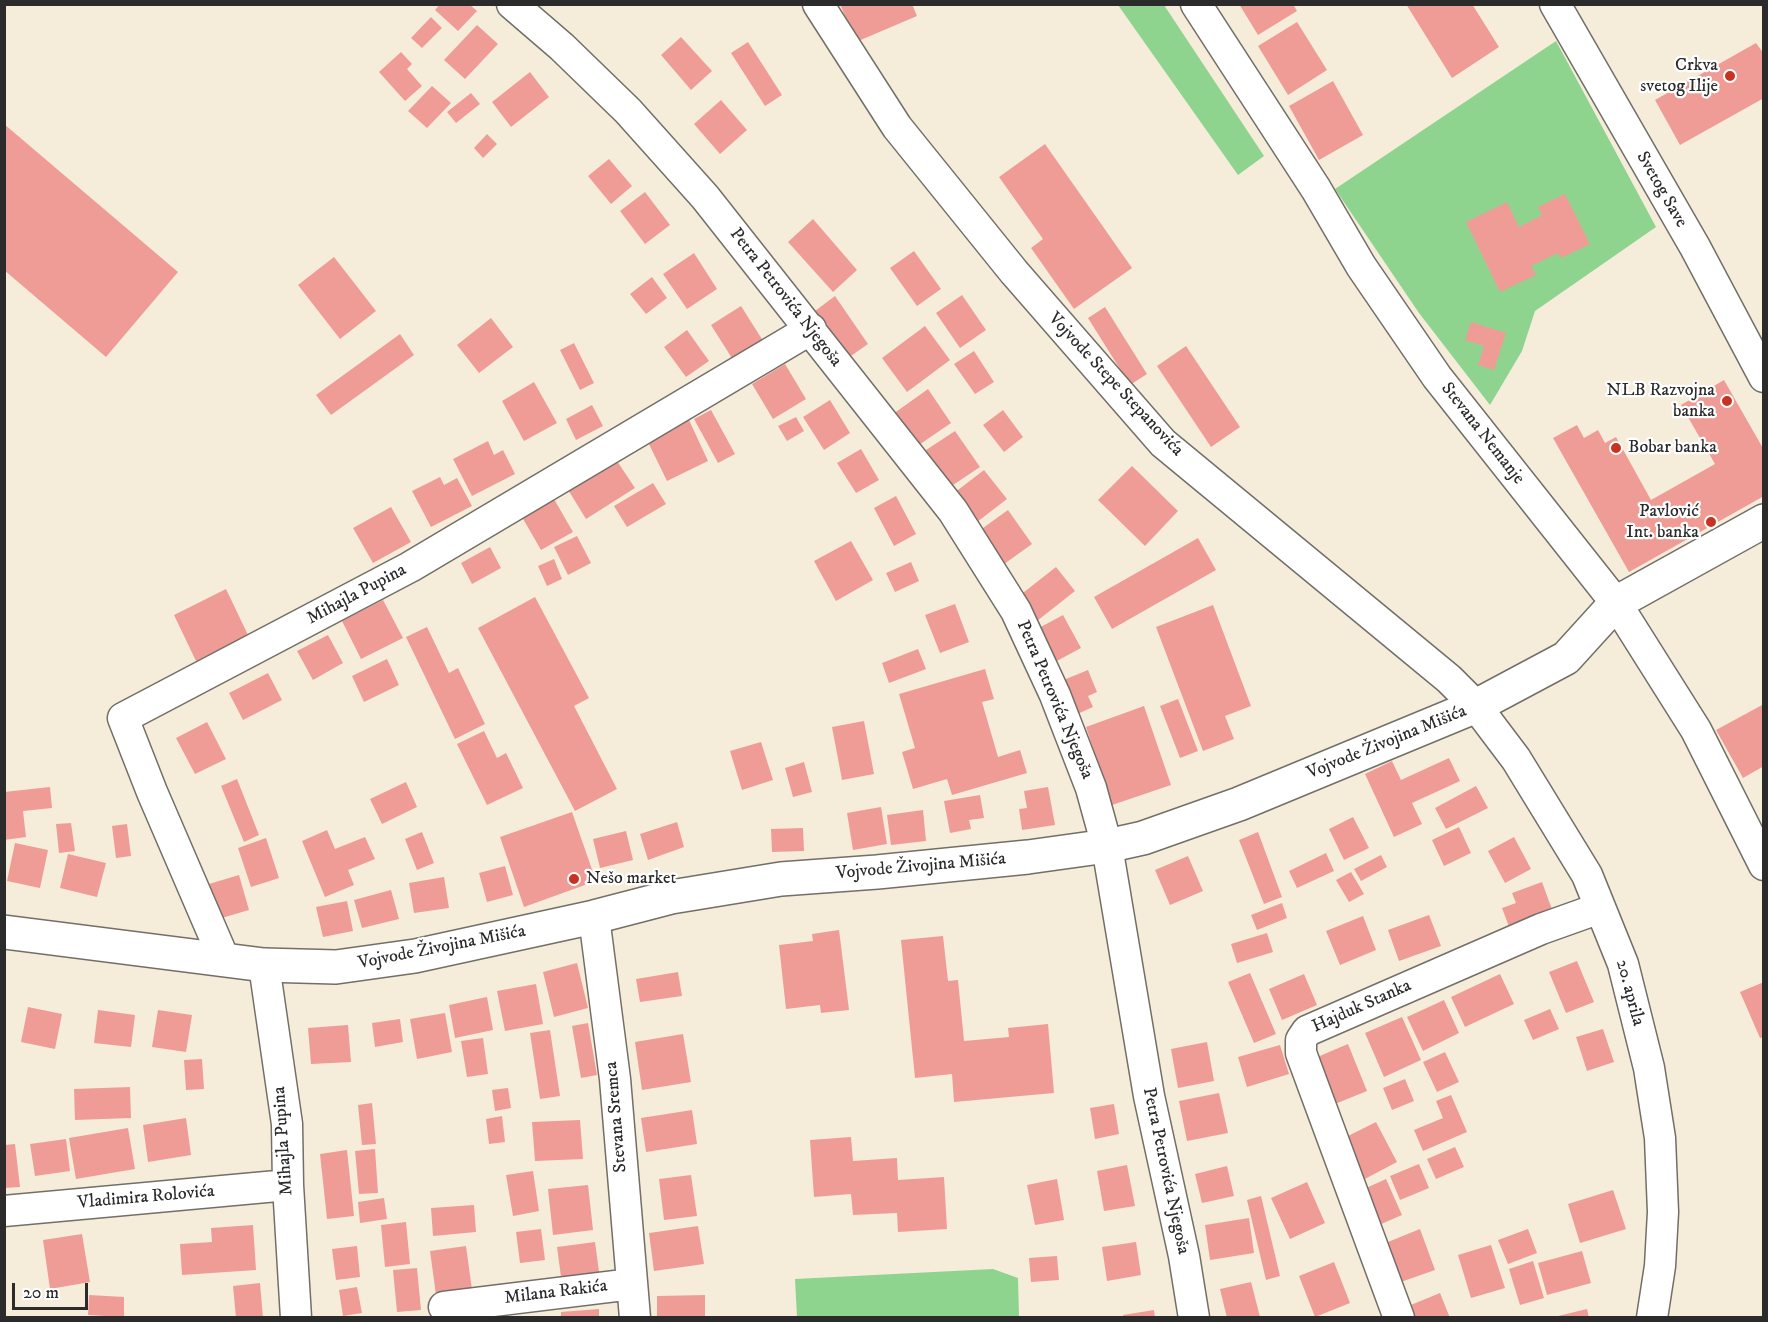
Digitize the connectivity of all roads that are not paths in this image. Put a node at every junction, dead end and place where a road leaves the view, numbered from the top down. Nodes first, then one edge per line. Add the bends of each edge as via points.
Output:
1 (512, 4) edge
2 (818, 4) edge
3 (1196, 4) edge
4 (1556, 4) edge
5 (811, 329) junction
6 (1764, 377) edge
7 (1764, 521) edge
8 (1616, 603) junction
9 (1476, 706) junction
10 (1107, 846) junction
11 (1764, 865) edge
12 (1600, 908) junction
13 (594, 917) junction
14 (4, 932) edge
15 (224, 959) junction
16 (264, 965) junction
17 (288, 1185) junction
18 (4, 1211) edge
19 (632, 1284) junction
20 (444, 1308) dead end
21 (296, 1317) edge
22 (634, 1317) edge
23 (1194, 1317) edge
24 (1399, 1317) edge
25 (1652, 1317) edge

1 - 5 street, Petra Petrovića Njegoša via 628,111 705,197
2 - 9 street, Vojvode Stepe Stepanovića via 897,127 1014,272 1163,442 1440,671
3 - 8 street, Stevana Nemanje via 1361,266 1437,376
4 - 6 street, Svetog Save via 1695,247
5 - 10 street, Petra Petrovića Njegoša via 953,511 1016,611 1056,694 1091,788
5 - 15 street, Mihajla Pupina via 410,567 123,718
7 - 8 street, Vojvode Živojina Mišića
8 - 9 street, Vojvode Živojina Mišića via 1566,658
8 - 11 street, Stevana Nemanje via 1696,730
9 - 10 street, Vojvode Živojina Mišića via 1239,804 1143,838
9 - 12 street, 20. aprila via 1516,759 1587,875
10 - 13 street, Vojvode Živojina Mišića via 781,879 671,897
10 - 23 street, Petra Petrovića Njegoša via 1149,1096
12 - 24 street, Hajduk Stanka via 1540,929 1307,1031 1301,1040 1301,1053
12 - 25 street, 20. aprila via 1623,964 1649,1068 1660,1138 1663,1212
13 - 16 street, Vojvode Živojina Mišića via 405,958 336,967
13 - 19 street, Stevana Sremca via 615,1079
14 - 15 street, Vojvode Živojina Mišića
15 - 16 street, Vojvode Živojina Mišića
16 - 17 street, Mihajla Pupina via 287,1124
17 - 18 street, Vladimira Rolovića
17 - 21 street, Mihajla Pupina
19 - 20 street, Milana Rakića
19 - 22 street, Stevana Sremca

